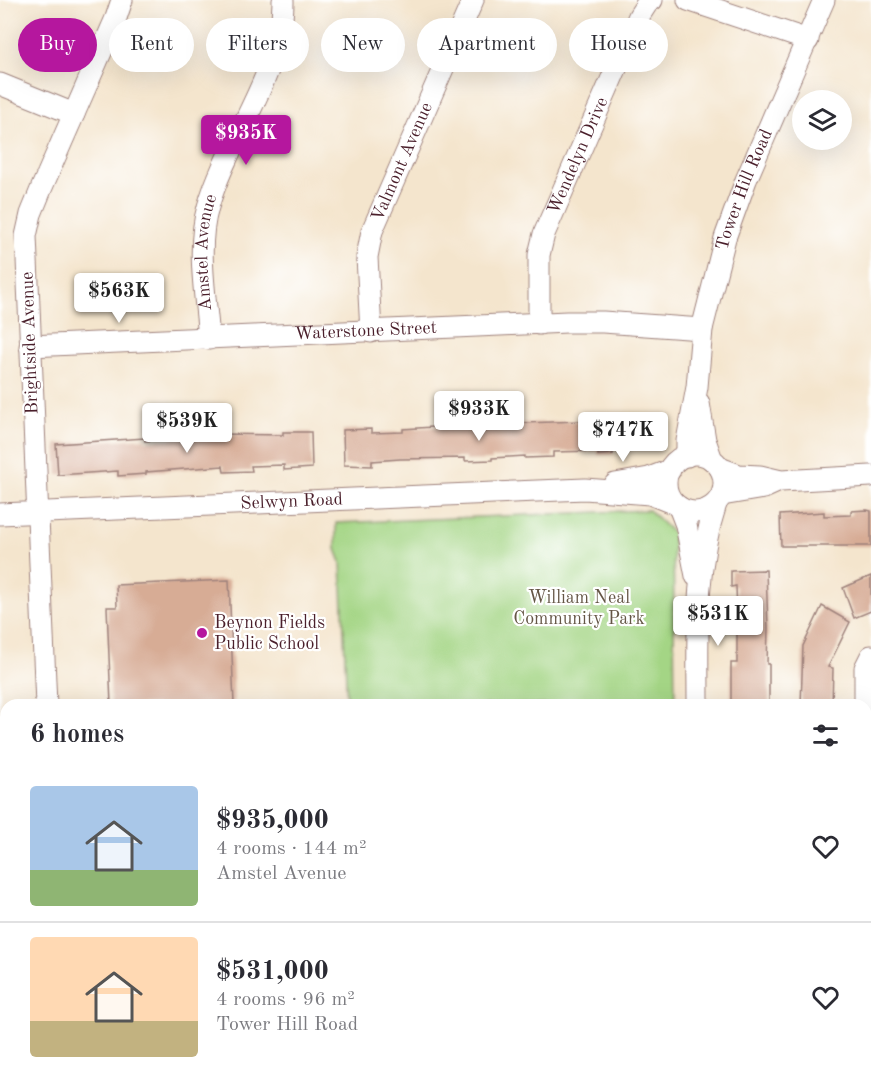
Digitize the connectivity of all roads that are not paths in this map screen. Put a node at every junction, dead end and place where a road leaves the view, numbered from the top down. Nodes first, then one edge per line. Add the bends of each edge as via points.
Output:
1 (122, 0) edge
2 (284, 0) edge
3 (473, 0) edge
4 (652, 0) edge
5 (688, 0) edge
6 (824, 0) edge
7 (808, 40) junction
8 (0, 84) edge
9 (74, 114) junction
10 (539, 324) junction
11 (702, 329) junction
12 (371, 332) junction
13 (209, 339) junction
14 (30, 346) junction
15 (697, 387) junction
16 (687, 456) junction
17 (716, 464) junction
18 (670, 470) junction
19 (871, 476) edge
20 (781, 481) junction
21 (585, 489) junction
22 (719, 500) junction
23 (677, 506) junction
24 (38, 512) junction
25 (0, 514) edge
26 (698, 588) junction
27 (871, 656) edge
28 (46, 699) edge
29 (698, 699) edge
30 (865, 699) edge

1 - 9 street, Brightside Avenue
2 - 13 street, Amstel Avenue via 274,53 214,188 202,230
3 - 12 street, Valmont Avenue via 372,231 367,256
4 - 10 street, Wendelyn Drive via 639,16 544,234 539,255
5 - 7 street
6 - 7 street, Tower Hill Road
7 - 11 street, Tower Hill Road via 746,180 712,283
8 - 9 street
9 - 14 street, Brightside Avenue via 31,214 26,236
10 - 11 street, Waterstone Street via 603,322
10 - 12 street, Waterstone Street
11 - 15 street, Tower Hill Road
12 - 13 street, Waterstone Street
13 - 14 street, Waterstone Street
14 - 24 street, Brightside Avenue
15 - 16 street, Tower Hill Road
15 - 17 street, Tower Hill Road via 705,440
16 - 17 street via 704,456
16 - 18 street
17 - 20 street via 739,475
17 - 22 street via 724,482
18 - 21 street, Selwyn Road via 649,478
18 - 23 street via 667,488
19 - 20 street
20 - 22 street
21 - 23 street, Selwyn Road via 650,494
21 - 24 street, Selwyn Road
22 - 23 street via 702,512
22 - 26 street via 708,527
23 - 26 street via 686,525
24 - 25 street, Selwyn Road
24 - 28 street, Brightside Avenue
26 - 29 street
27 - 30 street via 865,668

